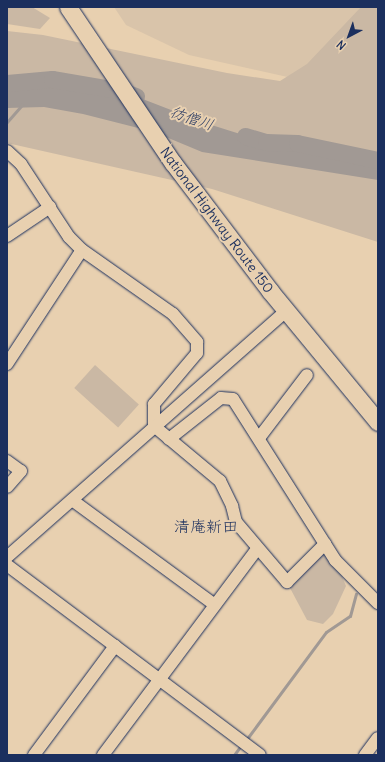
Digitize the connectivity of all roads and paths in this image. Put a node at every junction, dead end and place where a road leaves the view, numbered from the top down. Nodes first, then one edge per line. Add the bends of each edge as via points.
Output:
1 (68, 7) edge
2 (7, 151) edge
3 (50, 207) junction
4 (7, 236) edge
5 (82, 250) junction
6 (286, 310) junction
7 (7, 364) edge
8 (307, 375) dead end
9 (378, 422) edge
10 (154, 426) junction
11 (259, 438) junction
12 (169, 439) junction
13 (7, 461) edge
14 (7, 487) edge
15 (72, 500) junction
16 (325, 544) junction
17 (257, 548) junction
18 (9, 551) edge
19 (7, 565) edge
20 (378, 603) edge
21 (215, 605) junction
22 (115, 646) junction
23 (159, 680) junction
24 (378, 738) edge
25 (34, 755) edge
26 (103, 755) edge
27 (260, 755) edge
28 (365, 755) edge

1 - 6 highway, National Highway Route 150 via 173,163
2 - 3 street via 21,164
3 - 4 street
3 - 5 street via 69,236
5 - 7 street
5 - 10 street via 173,314 198,342 197,353 154,404
6 - 9 highway, National Highway Route 150
6 - 10 street
8 - 11 street
10 - 12 street
10 - 15 street
11 - 12 street via 233,399 221,398
11 - 16 street
12 - 17 street via 220,481 232,506 236,522
13 - 14 street via 21,471
15 - 18 street
15 - 21 street
16 - 17 street via 287,582
16 - 20 street via 353,581
17 - 21 street
19 - 22 street
21 - 23 street
22 - 23 street
22 - 25 street
23 - 26 street
23 - 27 street
24 - 28 street

